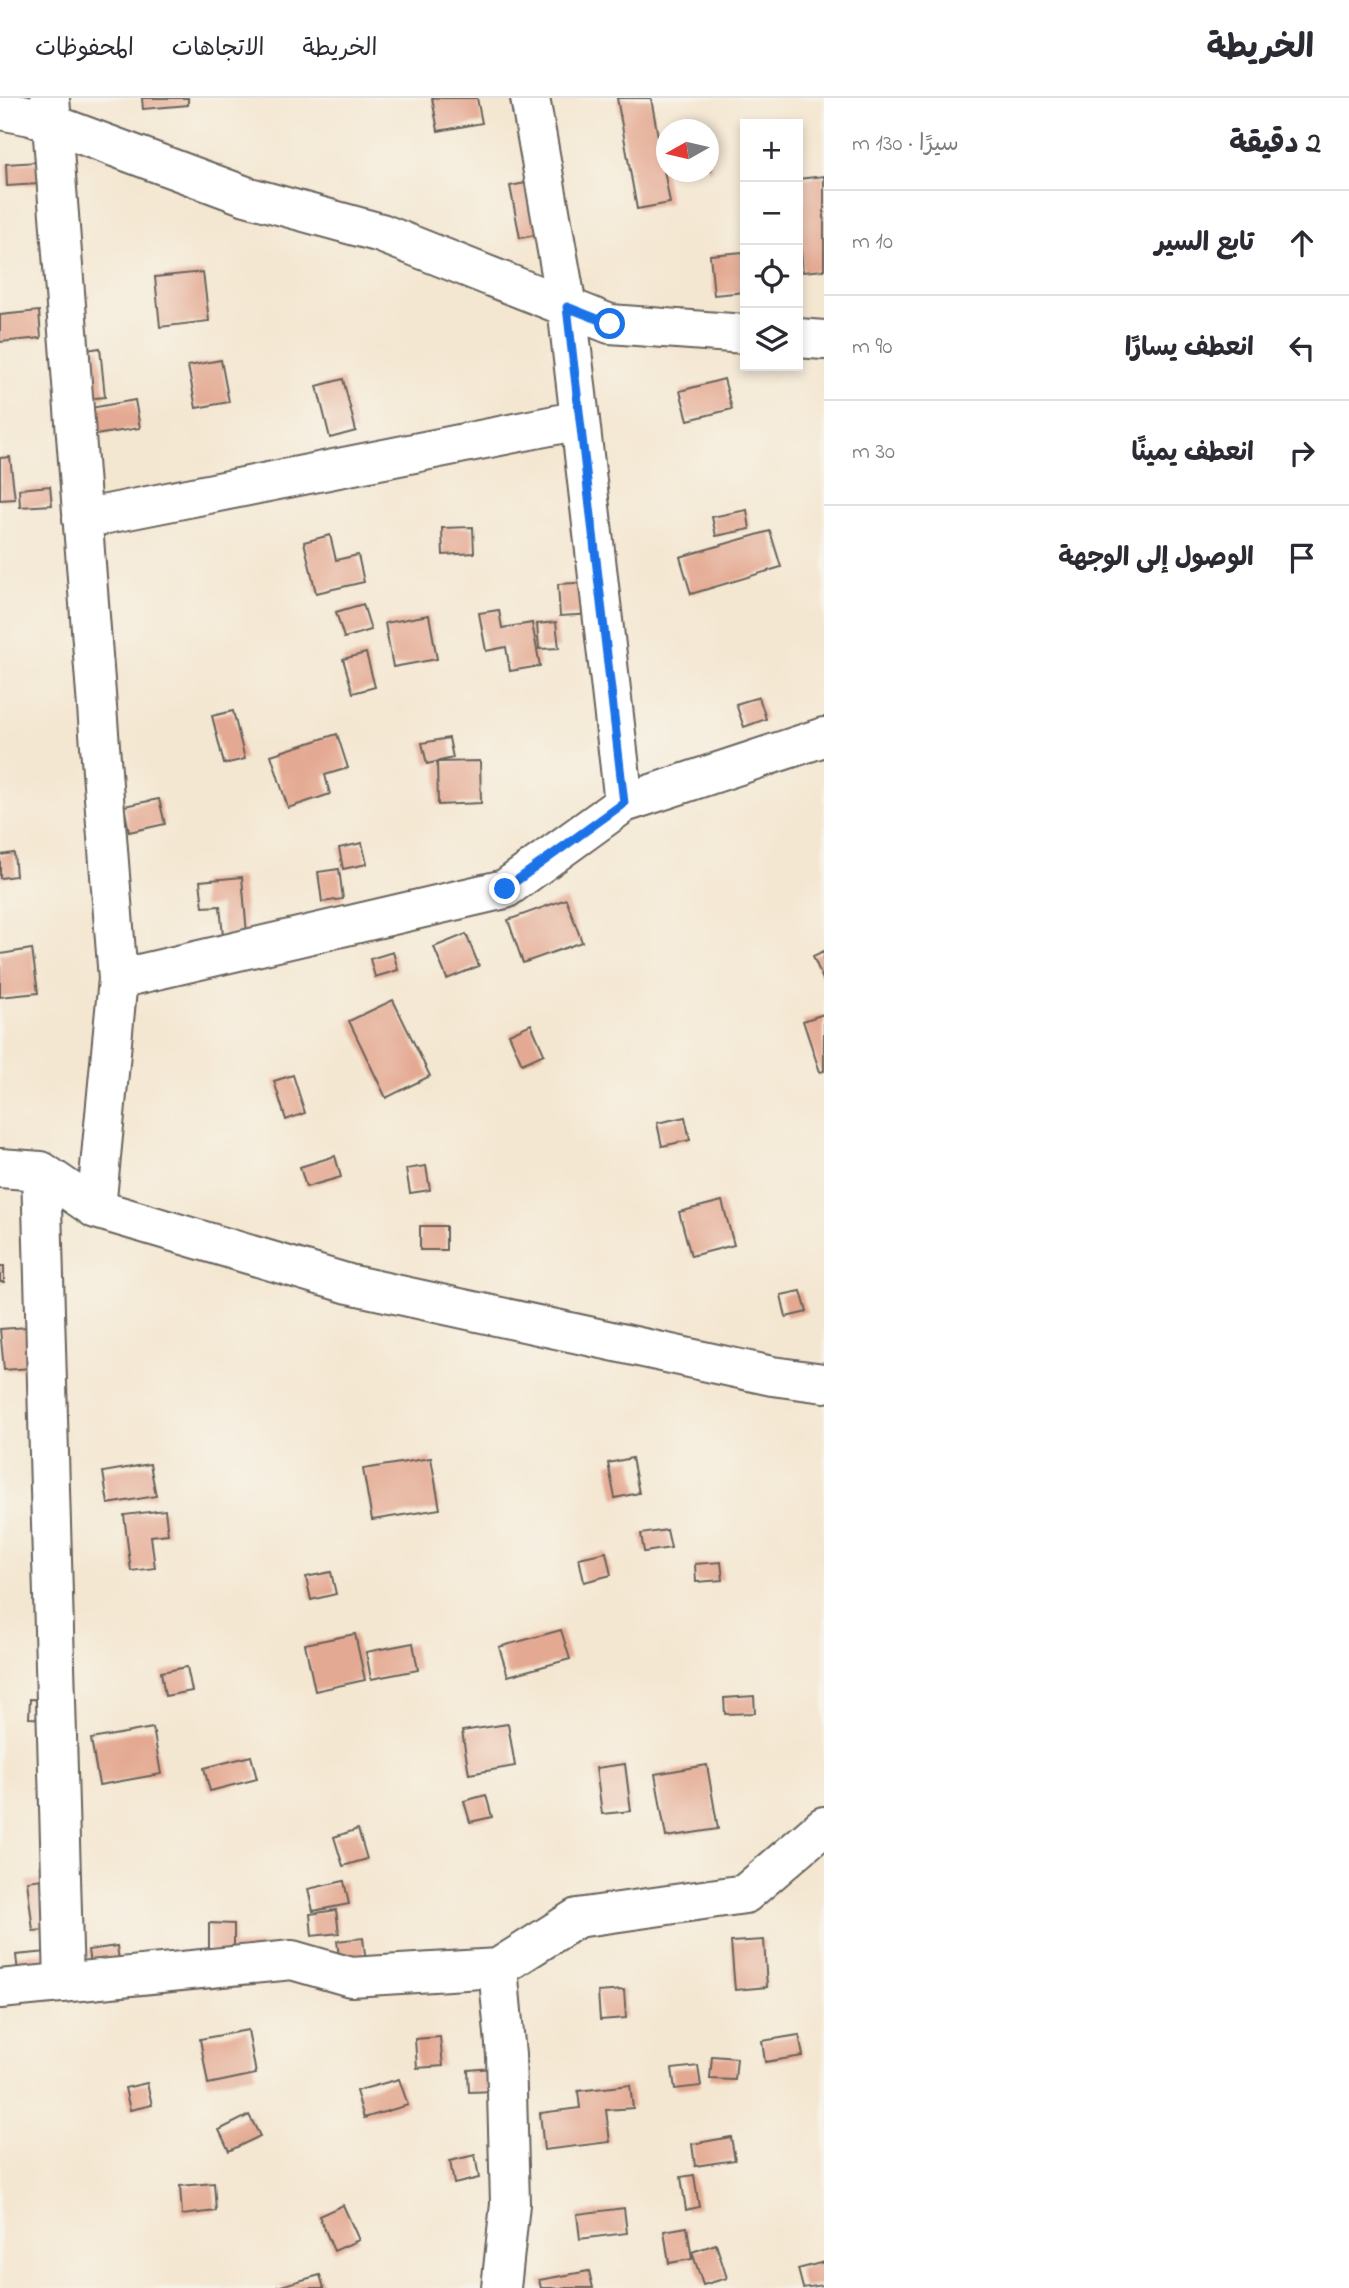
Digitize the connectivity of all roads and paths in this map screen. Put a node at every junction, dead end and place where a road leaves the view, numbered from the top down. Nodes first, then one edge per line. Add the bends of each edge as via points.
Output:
1 (530, 98) edge
2 (0, 110) edge
3 (51, 111) edge
4 (567, 307) junction
5 (740, 334) edge
6 (803, 338) edge
7 (824, 340) edge
8 (580, 420) junction
9 (82, 519) junction
10 (824, 737) edge
11 (624, 803) junction
12 (118, 979) junction
13 (0, 1168) edge
14 (41, 1171) junction
15 (96, 1209) junction
16 (824, 1382) edge
17 (824, 1826) edge
18 (498, 1968) junction
19 (64, 1983) junction
20 (0, 1989) edge
21 (501, 2288) edge

1 - 4 street
2 - 3 street via 31,116
3 - 4 street via 246,196 381,233
3 - 9 street
4 - 5 street via 610,324
4 - 8 street
6 - 7 street
8 - 9 street
8 - 11 street
9 - 12 street
10 - 11 street
11 - 12 street via 505,889
12 - 15 street
13 - 14 street
14 - 15 street
14 - 19 street
15 - 16 street via 349,1284 772,1376
17 - 18 street via 745,1894 577,1918
18 - 19 street via 351,1978 292,1960
18 - 21 street via 506,2054 510,2204
19 - 20 street

